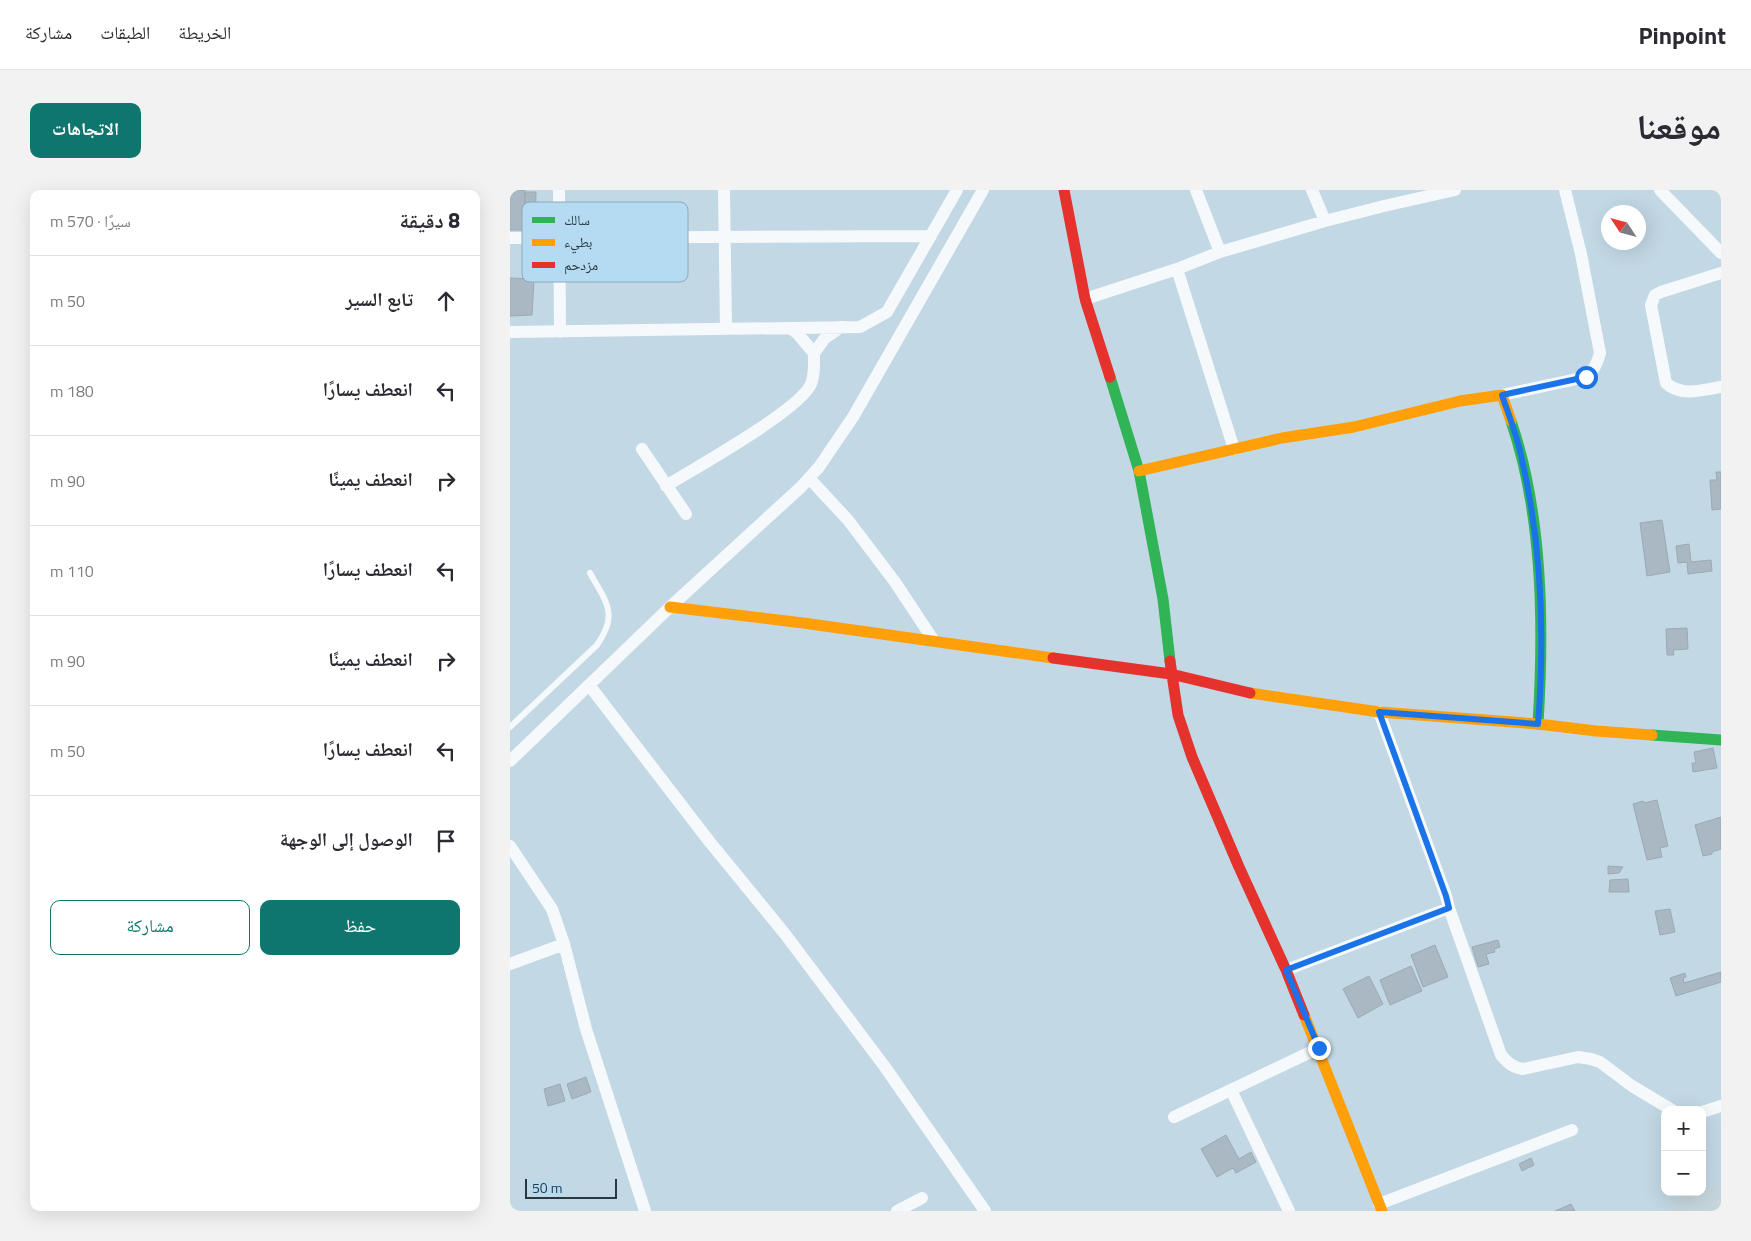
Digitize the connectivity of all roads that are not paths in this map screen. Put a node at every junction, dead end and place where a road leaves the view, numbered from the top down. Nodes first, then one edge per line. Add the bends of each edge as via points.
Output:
1 (724, 190) edge
2 (957, 190) edge
3 (983, 190) edge
4 (1064, 190) edge
5 (1196, 190) edge
6 (1312, 190) edge
7 (1455, 190) edge
8 (1565, 190) edge
9 (1660, 190) edge
10 (1326, 221) junction
11 (931, 236) junction
12 (688, 237) edge
13 (724, 237) junction
14 (1220, 252) junction
15 (1721, 253) edge
16 (1177, 269) junction
17 (1721, 273) edge
18 (559, 282) edge
19 (1085, 299) junction
20 (841, 327) junction
21 (790, 328) junction
22 (726, 329) junction
23 (510, 332) edge
24 (560, 332) junction
25 (814, 353) junction
26 (1721, 388) edge
27 (1502, 395) junction
28 (642, 449) dead end
29 (1234, 449) junction
30 (1139, 471) junction
31 (810, 478) junction
32 (666, 486) junction
33 (686, 514) dead end
34 (590, 572) dead end
35 (670, 608) junction
36 (934, 641) junction
37 (1171, 674) junction
38 (589, 685) junction
39 (1379, 712) junction
40 (1538, 724) junction
41 (510, 727) edge
42 (1721, 740) edge
43 (510, 761) edge
44 (510, 846) edge
45 (1449, 908) junction
46 (564, 944) junction
47 (510, 964) edge
48 (1286, 970) junction
49 (1319, 1048) junction
50 (1231, 1090) junction
51 (1664, 1106) edge
52 (1721, 1106) edge
53 (1706, 1111) edge
54 (1174, 1117) dead end
55 (1572, 1130) dead end
56 (922, 1198) dead end
57 (1381, 1207) edge
58 (645, 1211) edge
59 (897, 1211) edge
60 (984, 1211) edge
61 (1289, 1211) edge

1 - 13 street
2 - 11 street
3 - 31 street via 853,417
4 - 19 street
5 - 14 street
6 - 10 street
7 - 10 street
8 - 27 street via 1600,352 1598,362 1586,377
9 - 15 street
10 - 14 street
11 - 13 street
11 - 20 street via 886,312 860,327
12 - 13 street
13 - 22 street
14 - 16 street
16 - 19 street
16 - 29 street
17 - 26 street via 1661,292 1655,295 1652,305 1666,383 1688,392
18 - 24 street
19 - 30 street
20 - 21 street
20 - 25 street via 825,338
21 - 22 street
21 - 25 street
22 - 24 street
23 - 24 street
25 - 32 street via 812,383 802,397 773,419
27 - 29 street
27 - 40 street via 1522,459 1533,521 1541,596 1542,671
28 - 32 street
29 - 30 street
30 - 37 street via 1162,599
31 - 35 street
31 - 36 street via 848,520
32 - 33 street
34 - 41 lane via 609,608 605,634
35 - 36 street via 803,622
35 - 38 street
36 - 37 street
37 - 39 street via 1240,692
37 - 48 street via 1178,715 1192,757
38 - 43 street
38 - 60 street via 879,1059
39 - 40 street
39 - 45 street
40 - 42 street
44 - 46 street via 552,909
45 - 48 street
45 - 51 street via 1501,1055 1508,1063 1524,1069 1578,1058 1591,1059
46 - 47 street
46 - 58 street via 586,1029
48 - 49 street
49 - 50 street
49 - 57 street
50 - 54 street
50 - 61 street
52 - 53 street
55 - 57 street
56 - 59 street

